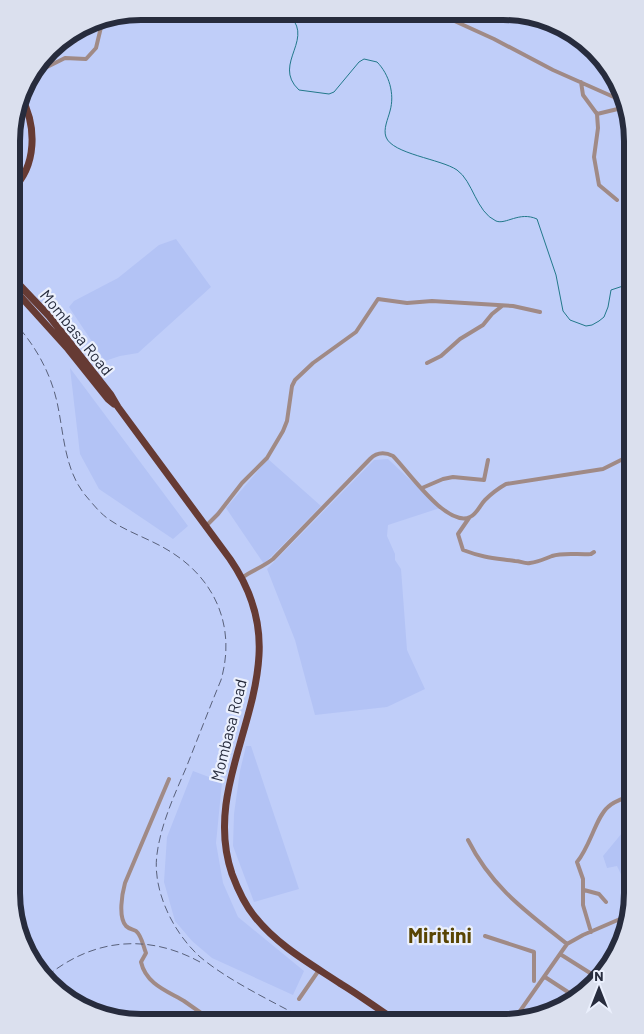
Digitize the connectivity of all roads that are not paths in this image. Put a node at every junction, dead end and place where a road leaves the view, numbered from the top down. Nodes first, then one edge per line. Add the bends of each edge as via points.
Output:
1 (452, 20) edge
2 (101, 27) edge
3 (44, 69) edge
4 (581, 82) junction
5 (616, 98) edge
6 (25, 107) edge
7 (620, 109) edge
8 (597, 114) junction
9 (20, 180) edge
10 (617, 200) dead end
11 (20, 286) edge
12 (20, 297) edge
13 (502, 306) junction
14 (540, 312) dead end
15 (426, 362) dead end
16 (118, 407) junction
17 (624, 458) edge
18 (488, 460) dead end
19 (422, 488) junction
20 (468, 518) junction
21 (206, 527) junction
22 (594, 552) dead end
23 (243, 577) junction
24 (169, 779) dead end
25 (624, 799) edge
26 (468, 840) dead end
27 (584, 890) junction
28 (606, 902) dead end
29 (621, 919) edge
30 (591, 932) junction
31 (485, 936) dead end
32 (567, 944) junction
33 (560, 954) junction
34 (576, 964) edge
35 (319, 970) junction
36 (545, 977) junction
37 (534, 981) dead end
38 (570, 994) edge
39 (299, 999) dead end
40 (519, 1013) edge
41 (202, 1014) edge
42 (386, 1014) edge

1 - 4 street
2 - 3 street via 96,48 86,59 65,58
4 - 5 street
4 - 8 street via 583,95
6 - 9 highway via 30,121 32,150
7 - 8 street
8 - 10 street via 594,157 599,184
11 - 16 highway, Mombasa Road via 48,316
12 - 16 highway, Mombasa Road
13 - 14 street
13 - 15 street via 483,326 441,356
13 - 21 street via 378,299 356,332 313,363 296,380 292,386 287,421 267,458
16 - 21 highway, Mombasa Road
17 - 20 street via 603,469 506,484
18 - 19 street via 484,480 453,477
19 - 20 street via 444,512
19 - 23 street via 393,456 384,453 373,455 273,559
20 - 22 street via 458,534 459,540 463,550 480,557 529,563 552,556
21 - 23 highway, Mombasa Road
23 - 35 highway, Mombasa Road via 257,622 259,656 228,787 225,848 238,891 256,919 294,954
24 - 41 street via 125,883 121,900 123,922 141,938 146,953 140,962 146,974 164,992
25 - 27 street via 606,808 578,862
26 - 32 street via 478,859 509,897
27 - 28 street via 599,894
27 - 30 street via 583,905
29 - 30 street
30 - 32 street
31 - 37 street via 534,952
32 - 33 street
33 - 34 street
33 - 36 street
35 - 39 street
35 - 42 highway, Mombasa Road
36 - 38 street
36 - 40 street

